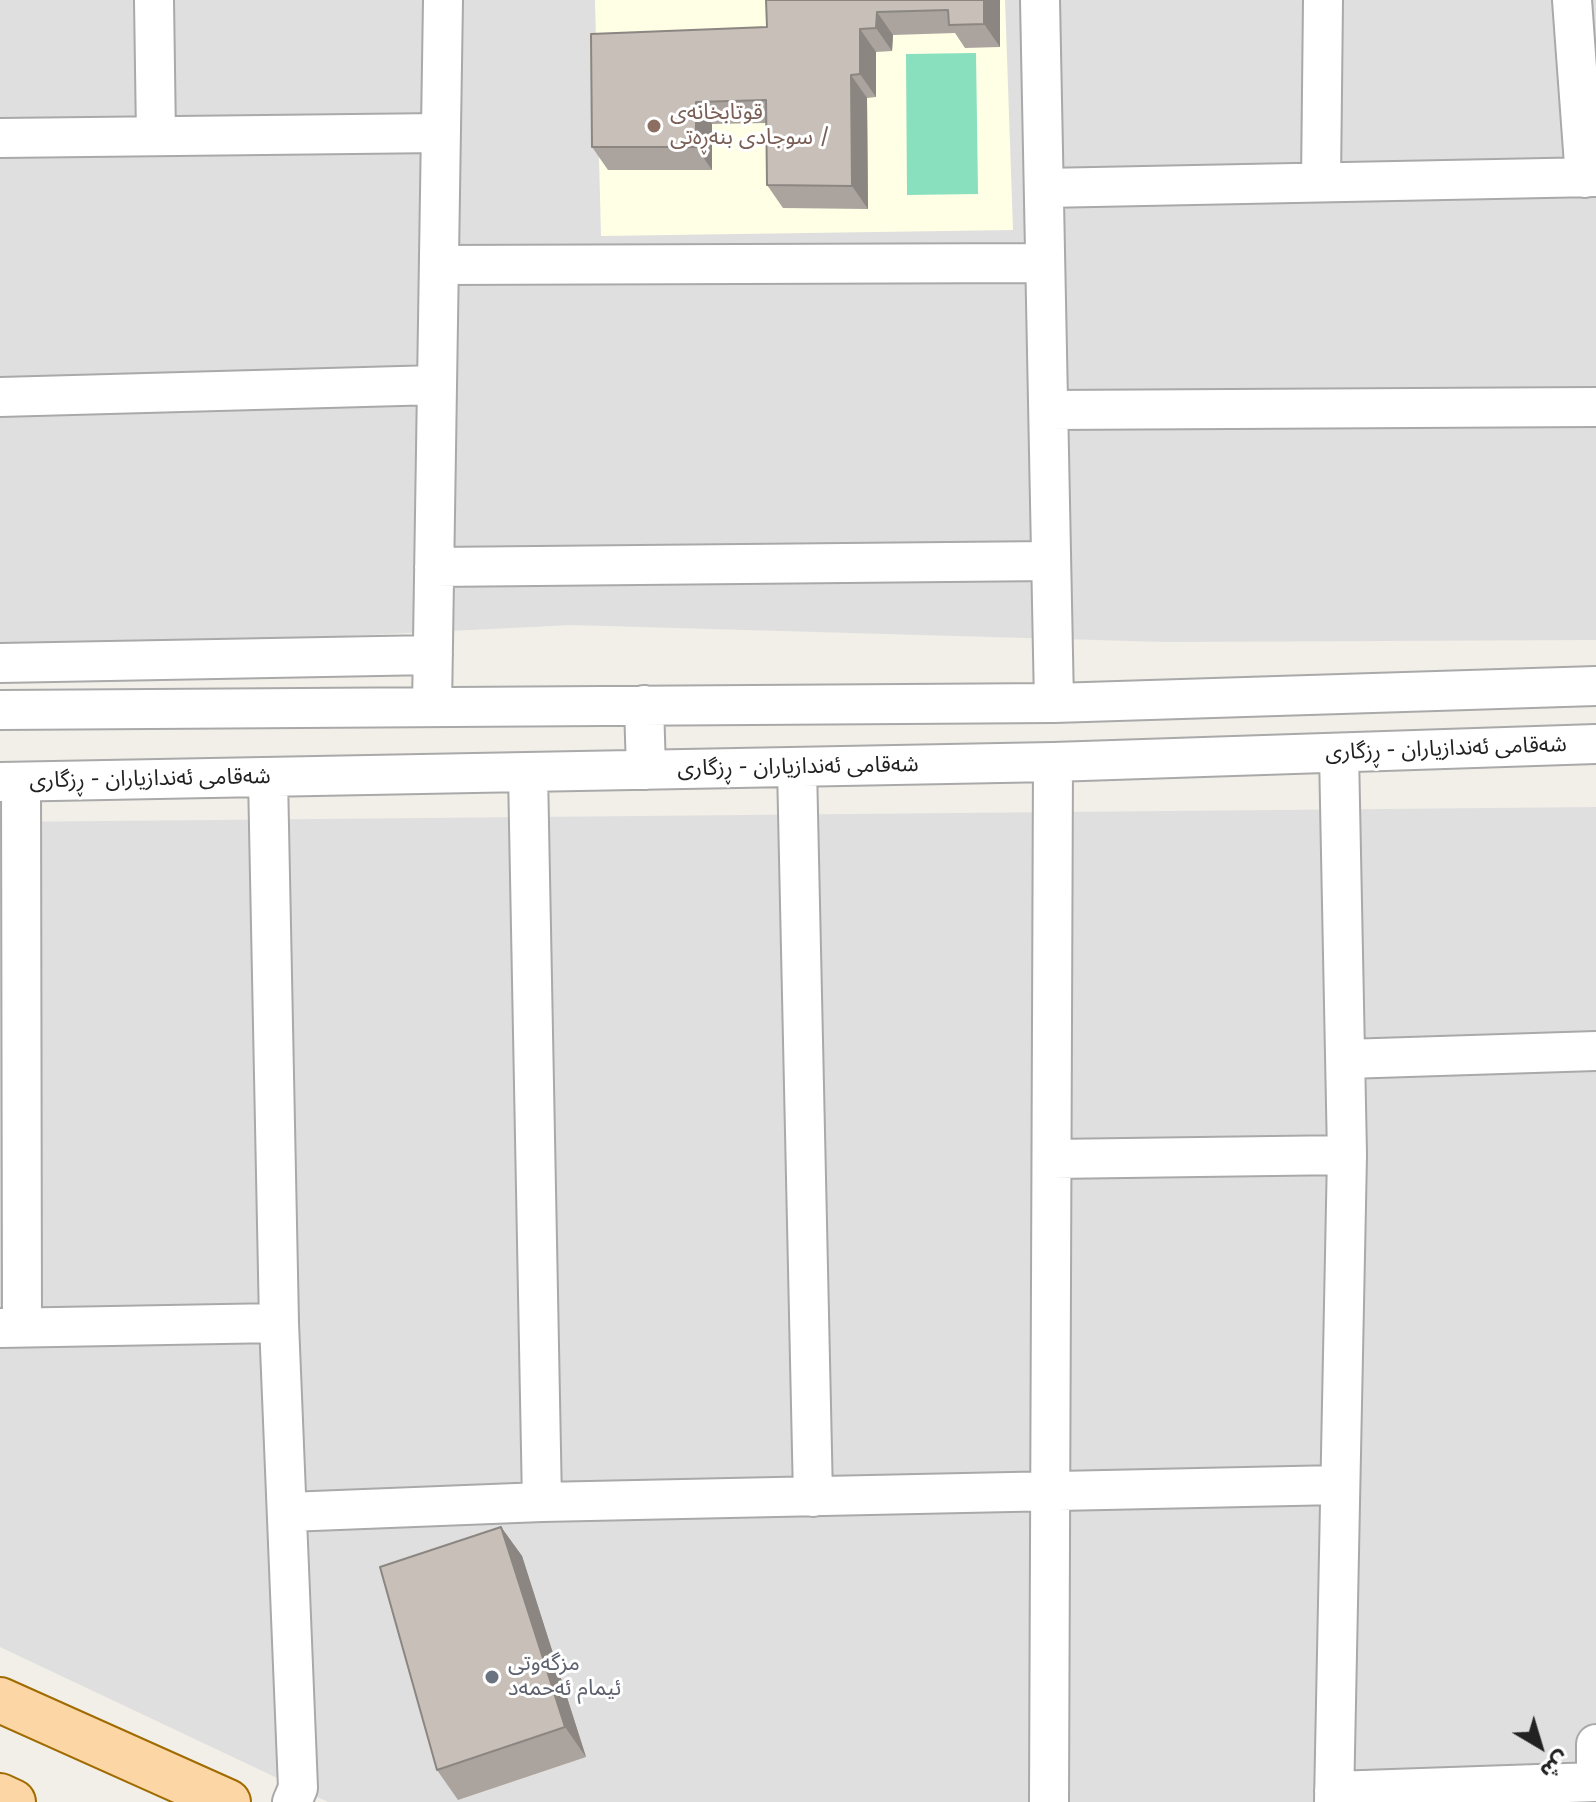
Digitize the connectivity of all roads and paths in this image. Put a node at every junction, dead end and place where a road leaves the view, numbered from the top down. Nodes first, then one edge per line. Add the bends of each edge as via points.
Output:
1 (154, 0) edge
2 (443, 0) edge
3 (1040, 0) edge
4 (1323, 0) edge
5 (1572, 0) edge
6 (441, 133) junction
7 (156, 136) junction
8 (0, 138) edge
9 (1590, 178) edge
10 (1321, 182) junction
11 (1044, 188) junction
12 (1045, 263) junction
13 (439, 265) junction
14 (437, 385) junction
15 (0, 397) edge
16 (1596, 407) edge
17 (1049, 410) junction
18 (1051, 561) junction
19 (434, 567) junction
20 (433, 655) junction
21 (0, 663) edge
22 (1596, 686) edge
23 (1054, 703) junction
24 (644, 705) junction
25 (432, 707) junction
26 (0, 710) edge
27 (1596, 744) edge
28 (1339, 753) junction
29 (1053, 762) junction
30 (797, 767) junction
31 (646, 770) junction
32 (528, 772) junction
33 (268, 777) junction
34 (10, 782) edge
35 (1596, 1051) edge
36 (1346, 1059) junction
37 (1347, 1155) junction
38 (1052, 1159) junction
39 (279, 1323) junction
40 (11, 1328) edge
41 (1339, 1485) junction
42 (1051, 1492) junction
43 (813, 1497) junction
44 (542, 1502) junction
45 (288, 1512) junction
46 (0, 1700) edge
47 (1596, 1744) edge
48 (1596, 1782) edge
49 (0, 1796) edge
50 (1334, 1796) edge
51 (13, 1802) edge
52 (228, 1802) edge
53 (292, 1802) edge
54 (1049, 1802) edge

1 - 7 street
2 - 6 street
3 - 11 street
4 - 10 street
5 - 9 street
6 - 7 street
6 - 13 street
7 - 8 street
9 - 10 street
10 - 11 street
11 - 12 street
12 - 13 street
12 - 17 street
13 - 14 street
14 - 15 street
14 - 19 street
16 - 17 street
17 - 18 street
18 - 19 street
18 - 23 street
19 - 20 street
20 - 21 street
20 - 25 street
22 - 23 street
23 - 24 street
24 - 25 street
24 - 31 street
25 - 26 street
27 - 28 street, شەقامی ئەندازیاران - ڕزگاری
28 - 29 street, شەقامی ئەندازیاران - ڕزگاری
28 - 36 street
29 - 30 street, شەقامی ئەندازیاران - ڕزگاری
29 - 38 street
30 - 31 street, شەقامی ئەندازیاران - ڕزگاری
30 - 43 street
31 - 32 street, شەقامی ئەندازیاران - ڕزگاری
32 - 33 street, شەقامی ئەندازیاران - ڕزگاری
32 - 44 street
33 - 34 street, شەقامی ئەندازیاران - ڕزگاری
33 - 39 street
34 - 40 street
35 - 36 street
36 - 37 street
37 - 38 street
37 - 41 street
38 - 42 street
39 - 40 street
39 - 45 street
41 - 42 street
41 - 50 street
42 - 43 street
42 - 54 street
43 - 44 street
44 - 45 street
45 - 53 street via 298,1788
46 - 52 main road
47 - 48 street
48 - 50 street
49 - 51 main road

